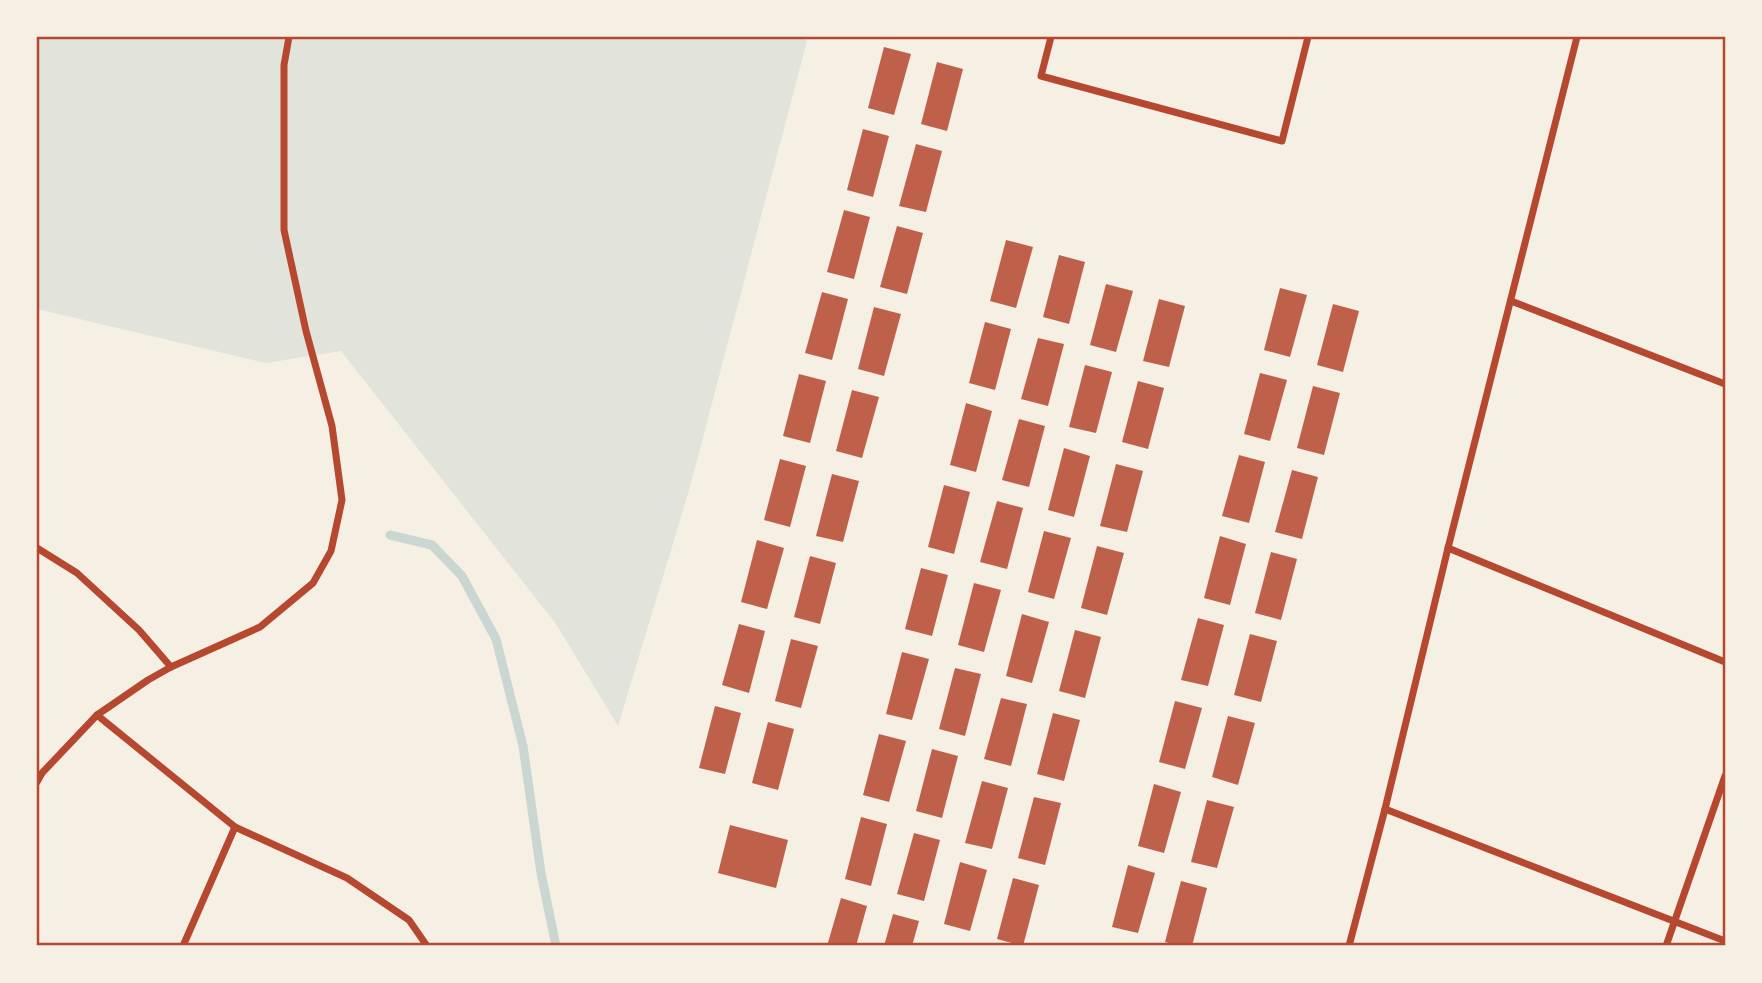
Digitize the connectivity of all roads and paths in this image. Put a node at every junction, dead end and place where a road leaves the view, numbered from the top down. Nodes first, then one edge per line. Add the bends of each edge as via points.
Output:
1 (289, 37) edge
2 (1051, 37) edge
3 (1308, 37) edge
4 (1577, 37) edge
5 (1511, 302) junction
6 (1725, 384) edge
7 (37, 548) edge
8 (1448, 548) junction
9 (1725, 662) edge
10 (171, 667) junction
11 (97, 715) junction
12 (1725, 776) edge
13 (37, 782) edge
14 (1385, 809) junction
15 (235, 827) junction
16 (1675, 921) junction
17 (1725, 942) edge
18 (183, 946) edge
19 (427, 946) edge
20 (1349, 946) edge
21 (1666, 946) edge

1 - 10 street via 284,65 284,230 332,426 342,500 331,551 313,583 260,627
2 - 3 street via 1041,76 1282,141
4 - 5 street
5 - 6 street
5 - 8 street
7 - 10 street via 77,573 139,630
8 - 9 street
8 - 14 street
10 - 11 street
11 - 13 street
11 - 15 street
12 - 16 street
14 - 16 street
14 - 20 street
15 - 18 street
15 - 19 street via 347,878 409,919
16 - 17 street
16 - 21 street

